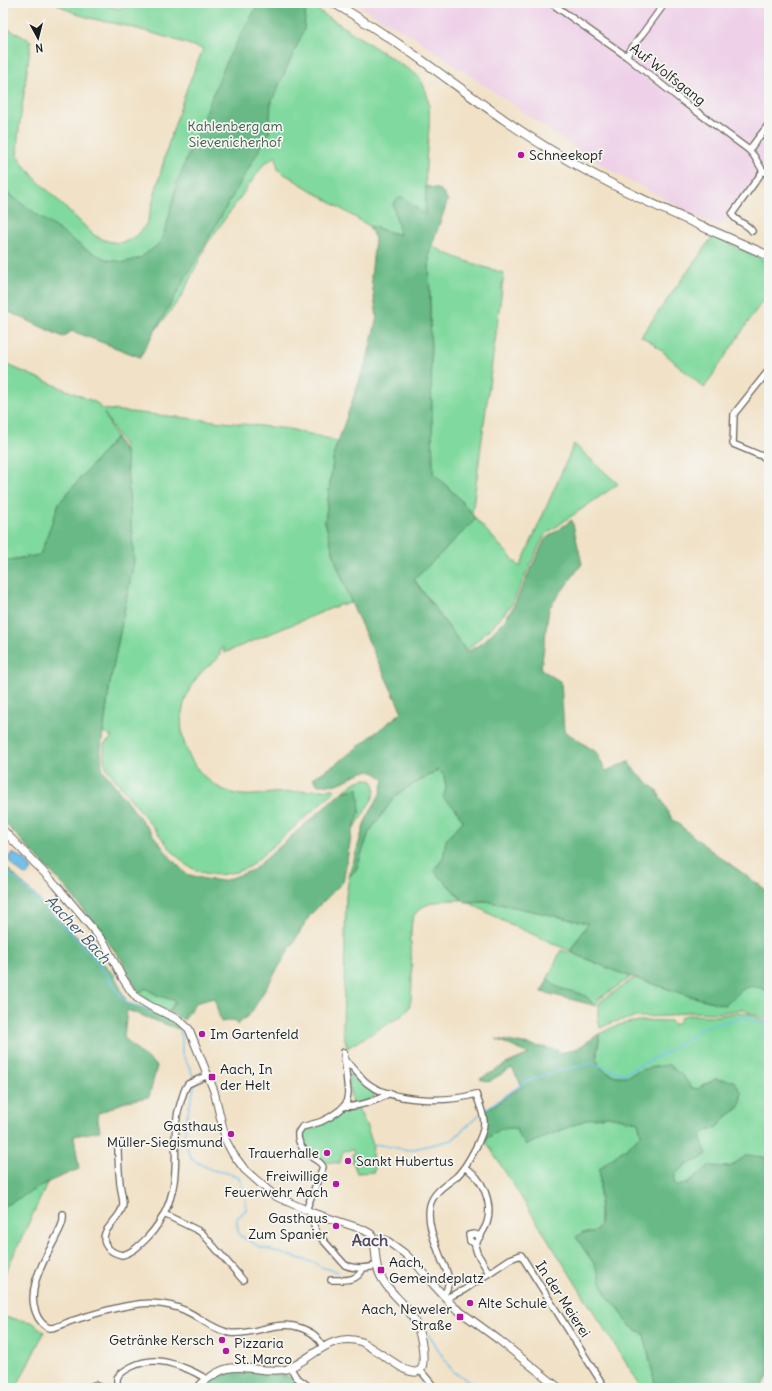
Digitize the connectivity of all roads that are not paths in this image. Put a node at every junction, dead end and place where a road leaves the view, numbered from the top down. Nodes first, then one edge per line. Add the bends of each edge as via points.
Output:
1 (334, 3) edge
2 (551, 3) edge
3 (665, 3) edge
4 (626, 56) junction
5 (769, 124) edge
6 (748, 150) junction
7 (763, 171) junction
8 (769, 174) edge
9 (752, 231) dead end
10 (769, 256) edge
11 (769, 370) edge
12 (769, 459) edge
13 (5, 835) edge
14 (344, 1052) dead end
15 (345, 1061) junction
16 (208, 1075) junction
17 (379, 1090) junction
18 (389, 1093) junction
19 (376, 1100) junction
20 (344, 1106) junction
21 (118, 1149) dead end
22 (465, 1168) junction
23 (306, 1210) junction
24 (313, 1213) junction
25 (63, 1214) dead end
26 (164, 1214) junction
27 (481, 1236) junction
28 (374, 1240) junction
29 (476, 1244) junction
30 (376, 1266) junction
31 (363, 1268) junction
32 (489, 1273) junction
33 (243, 1280) dead end
34 (331, 1280) dead end
35 (444, 1297) junction
36 (324, 1347) junction
37 (290, 1367) junction
38 (420, 1370) junction
39 (206, 1379) junction
40 (769, 1381) edge
41 (86, 1388) edge
42 (103, 1388) edge
43 (117, 1388) edge
44 (197, 1388) edge
45 (311, 1388) edge
46 (435, 1388) edge
47 (559, 1388) edge
48 (605, 1388) edge
49 (766, 1388) edge

1 - 10 highway via 388,37 531,138 595,176
2 - 4 street, Auf Wolfsgang
3 - 4 street
4 - 6 street, Auf Wolfsgang
5 - 6 street
6 - 7 street, Auf Wolfsgang
7 - 8 street
7 - 9 street via 732,214 733,218
11 - 12 street via 734,414 734,444
13 - 16 main road via 56,884 97,934 131,991 152,1008 187,1026
14 - 15 street
15 - 17 street
15 - 20 street via 348,1097
16 - 23 main road via 216,1096 224,1135 235,1157 250,1175 272,1193
16 - 26 street via 186,1087 176,1117 175,1178
17 - 18 street
17 - 19 street
18 - 19 street
18 - 22 street via 437,1100 476,1094 484,1125
19 - 20 street via 353,1107
20 - 23 street via 323,1120 302,1127 298,1132 301,1145 323,1167
21 - 26 street via 123,1205 119,1216 105,1231 104,1239 107,1246 119,1255 131,1252 150,1235
22 - 27 street via 474,1173 488,1202 486,1227
22 - 35 street via 436,1193 430,1209 433,1235 448,1277
23 - 24 main road
24 - 28 main road via 366,1230
24 - 31 street via 313,1225 318,1235 345,1265
25 - 36 street via 62,1225 33,1291 36,1313 46,1326 52,1327 132,1305 158,1304 185,1310 215,1328 228,1332 245,1332 276,1325 294,1326 315,1335
26 - 33 street via 203,1234
27 - 29 street
27 - 29 street via 469,1236 470,1241
28 - 30 main road
28 - 35 main road via 386,1240 404,1253
29 - 32 street via 476,1250
30 - 31 street
30 - 38 main road via 387,1288 416,1323 423,1351 423,1364
31 - 34 street via 360,1274 351,1279
32 - 35 street, In der Meierei via 467,1288
32 - 48 street, In der Meierei via 521,1255
35 - 47 main road
36 - 37 main road
36 - 38 main road via 340,1339 355,1339 367,1344 404,1369 412,1372
37 - 39 main road via 277,1370 231,1368 219,1371
37 - 45 street via 296,1377
38 - 46 street
39 - 43 street via 172,1364 150,1360 121,1373 117,1378
39 - 44 main road
40 - 49 main road
41 - 42 street via 95,1385

